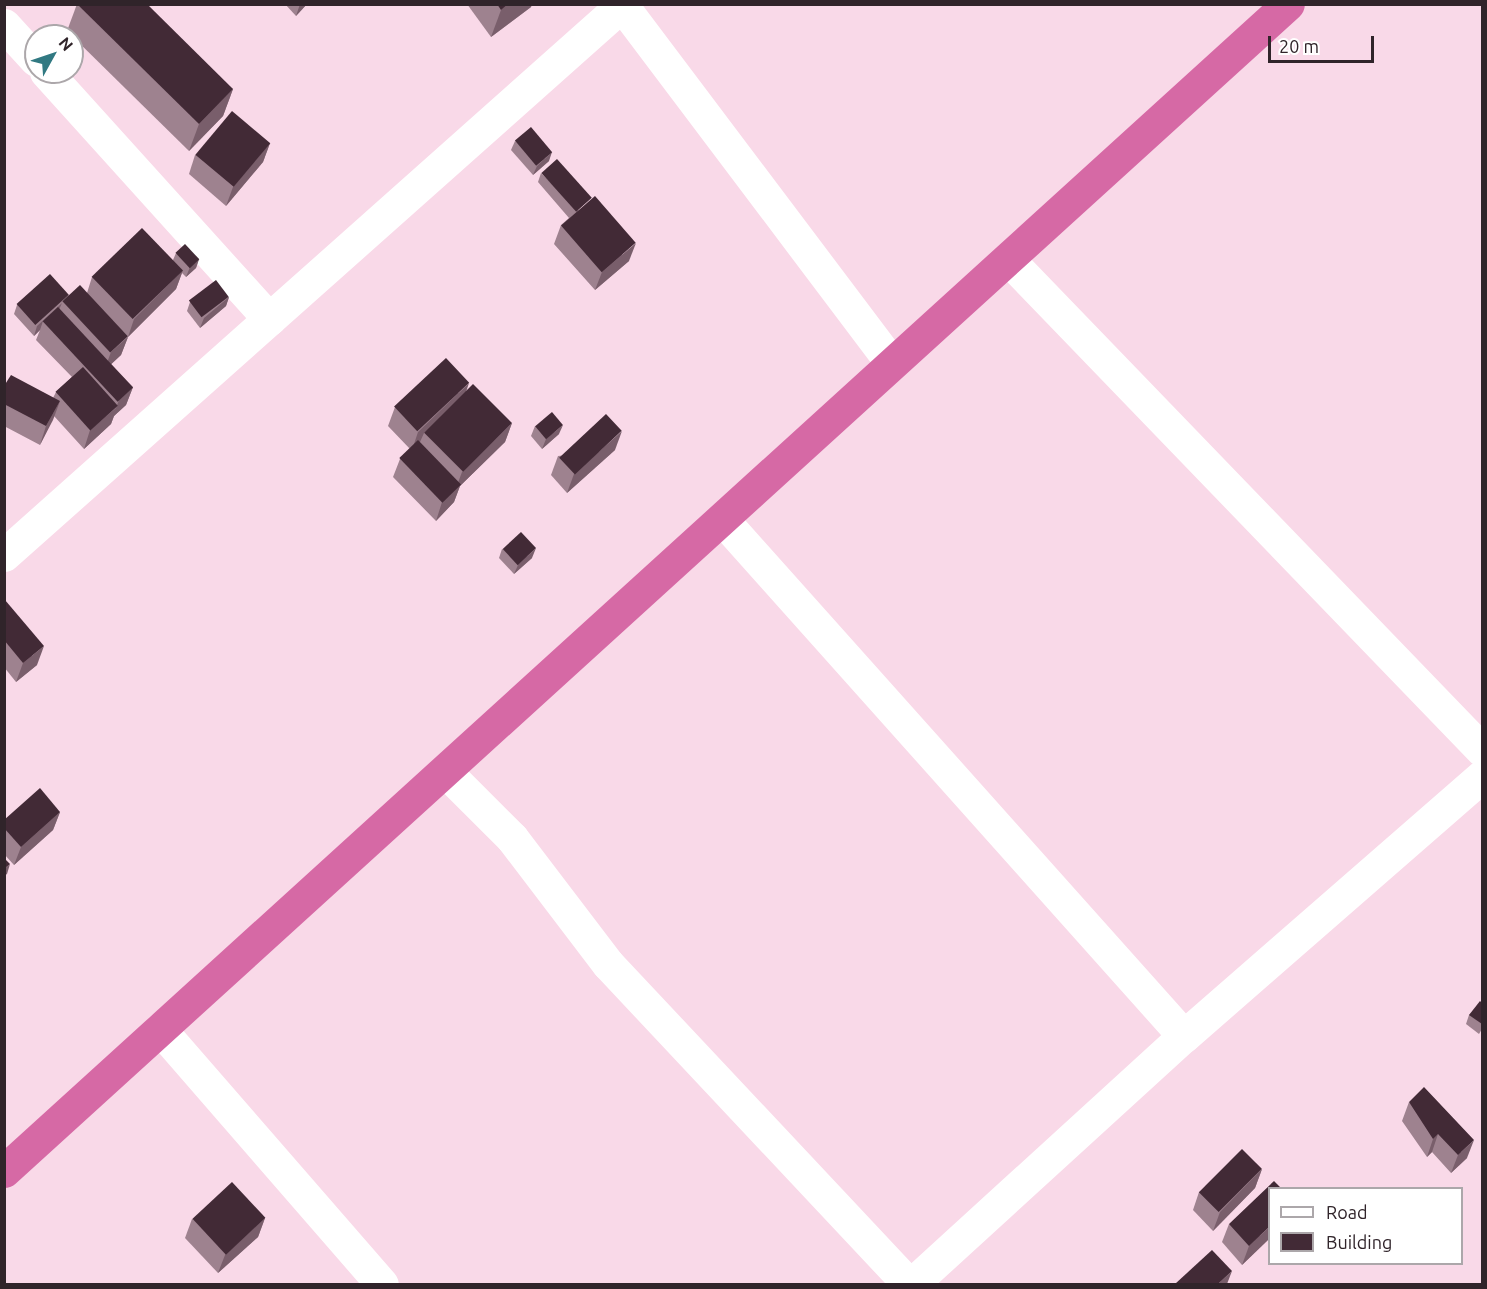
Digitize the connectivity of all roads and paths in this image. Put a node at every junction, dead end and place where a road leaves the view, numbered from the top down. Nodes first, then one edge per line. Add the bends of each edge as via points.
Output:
1 (1288, 4) edge
2 (622, 5) edge
3 (4, 26) edge
4 (24, 47) edge
5 (57, 84) edge
6 (1008, 259) junction
7 (269, 319) junction
8 (892, 363) junction
9 (722, 519) junction
10 (4, 555) edge
11 (1482, 750) edge
12 (445, 771) junction
13 (1482, 776) edge
14 (160, 1029) junction
15 (1184, 1036) junction
16 (4, 1171) edge
17 (382, 1284) edge
18 (911, 1284) edge

1 - 6 highway
2 - 7 street
2 - 8 street
3 - 4 street
5 - 7 street
6 - 8 highway
6 - 11 street
7 - 10 street
8 - 9 highway
9 - 12 highway
9 - 15 street
12 - 14 highway
12 - 18 street via 512,838 608,964
13 - 15 street
14 - 16 highway
14 - 17 street
15 - 18 street

